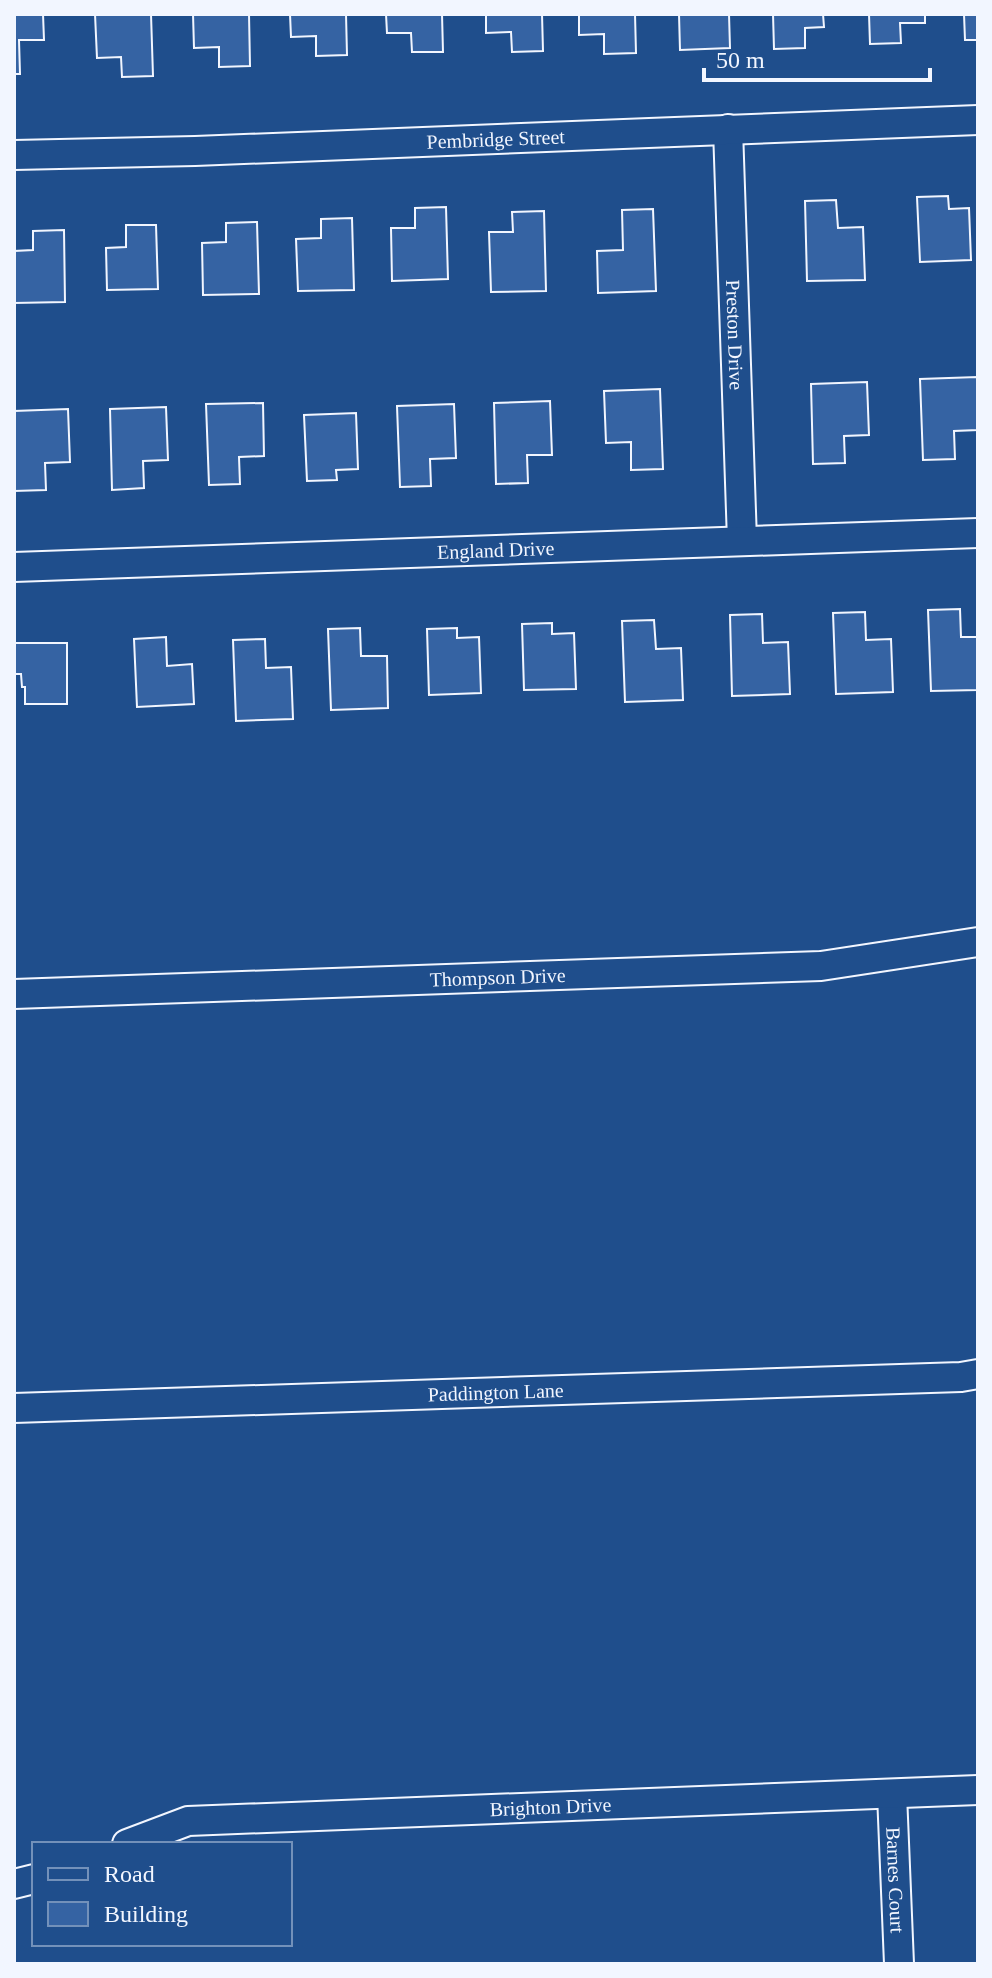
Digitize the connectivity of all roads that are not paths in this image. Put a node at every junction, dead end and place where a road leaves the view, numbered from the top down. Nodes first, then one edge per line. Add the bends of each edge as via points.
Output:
1 (978, 120) edge
2 (728, 129) junction
3 (14, 155) edge
4 (978, 533) edge
5 (742, 541) junction
6 (14, 567) edge
7 (978, 942) edge
8 (14, 994) edge
9 (978, 1374) edge
10 (14, 1408) edge
11 (978, 1790) edge
12 (892, 1794) junction
13 (132, 1842) edge
14 (899, 1964) edge

1 - 2 street, Pembridge Street
2 - 3 street, Pembridge Street
2 - 5 street, Preston Drive
4 - 5 street, England Drive
5 - 6 street, England Drive
7 - 8 street, Thompson Drive via 821,966
9 - 10 street, Paddington Lane
11 - 12 street, Brighton Drive
12 - 13 street, Brighton Drive via 188,1821
12 - 14 street, Barnes Court

